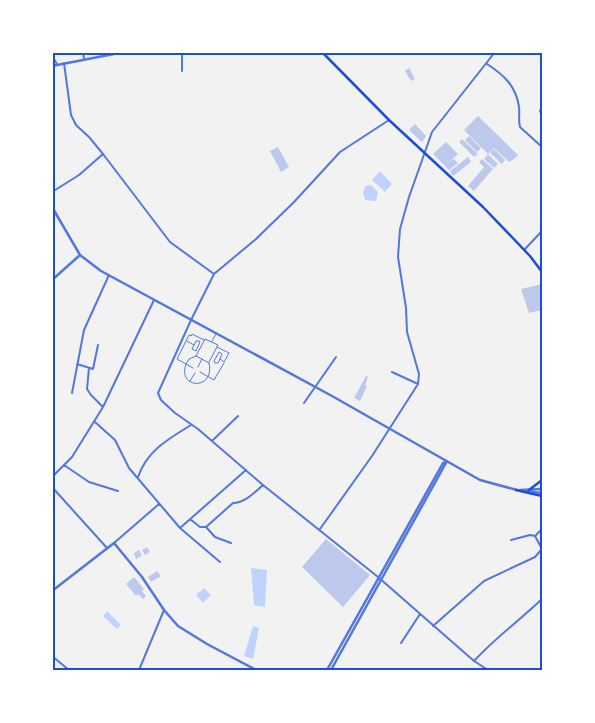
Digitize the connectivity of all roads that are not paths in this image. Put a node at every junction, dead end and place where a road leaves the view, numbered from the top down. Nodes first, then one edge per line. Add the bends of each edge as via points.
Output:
1 (83, 52) edge
2 (124, 52) edge
3 (182, 52) edge
4 (322, 52) edge
5 (495, 52) edge
6 (52, 56) edge
7 (84, 59) junction
8 (64, 63) junction
9 (57, 64) junction
10 (487, 64) junction
11 (52, 66) edge
12 (182, 71) dead end
13 (542, 106) edge
14 (542, 115) edge
15 (389, 120) junction
16 (542, 147) edge
17 (425, 153) junction
18 (103, 154) junction
19 (52, 192) edge
20 (52, 207) edge
21 (542, 231) edge
22 (524, 250) junction
23 (80, 255) junction
24 (542, 272) edge
25 (214, 274) junction
26 (109, 276) junction
27 (52, 280) edge
28 (154, 299) junction
29 (191, 320) junction
30 (216, 333) junction
31 (204, 340) junction
32 (186, 341) junction
33 (211, 342) junction
34 (194, 345) dead end
35 (98, 346) dead end
36 (217, 347) junction
37 (196, 356) junction
38 (336, 357) dead end
39 (202, 359) junction
40 (220, 359) dead end
41 (224, 362) junction
42 (209, 363) junction
43 (77, 364) junction
44 (186, 364) junction
45 (198, 367) dead end
46 (89, 368) junction
47 (193, 368) dead end
48 (200, 372) dead end
49 (392, 372) dead end
50 (194, 373) dead end
51 (207, 376) junction
52 (190, 382) junction
53 (418, 384) junction
54 (316, 388) junction
55 (72, 393) dead end
56 (304, 403) dead end
57 (103, 407) junction
58 (238, 416) dead end
59 (95, 422) junction
60 (191, 425) junction
61 (390, 428) junction
62 (212, 441) junction
63 (447, 461) junction
64 (64, 465) junction
65 (246, 470) junction
66 (52, 477) edge
67 (138, 477) junction
68 (542, 480) edge
69 (264, 485) junction
70 (52, 487) edge
71 (516, 490) junction
72 (529, 490) junction
73 (118, 491) dead end
74 (542, 493) edge
75 (159, 504) junction
76 (190, 519) junction
77 (206, 527) junction
78 (180, 528) junction
79 (320, 529) junction
80 (542, 529) edge
81 (535, 536) junction
82 (512, 540) dead end
83 (231, 542) dead end
84 (114, 543) junction
85 (107, 548) junction
86 (220, 562) dead end
87 (378, 577) junction
88 (381, 580) junction
89 (52, 591) edge
90 (542, 599) edge
91 (164, 610) junction
92 (420, 614) junction
93 (433, 626) junction
94 (401, 643) dead end
95 (52, 656) edge
96 (474, 661) junction
97 (69, 670) edge
98 (140, 670) edge
99 (256, 670) edge
100 (327, 670) edge
101 (331, 670) edge
102 (488, 670) edge

1 - 7 street
2 - 7 street
3 - 12 street
4 - 15 main road
5 - 10 street
6 - 9 street
7 - 8 street
8 - 9 street
8 - 18 street via 71,115
9 - 11 street
10 - 16 street via 511,83 519,107 520,127
10 - 17 street via 432,132
13 - 14 street
15 - 17 main road
15 - 25 street via 340,152 256,239
17 - 22 main road
17 - 53 street via 400,229 398,251 407,332 419,374
18 - 19 street
18 - 25 street via 170,242
20 - 23 street
21 - 22 street
22 - 24 main road
23 - 26 street
23 - 27 street
25 - 29 street
26 - 28 street
26 - 43 street via 84,330
28 - 29 street
28 - 57 street
29 - 30 street
29 - 60 street via 158,393 161,400
30 - 33 street
30 - 54 street
31 - 32 street via 192,334
31 - 33 street
31 - 37 street
32 - 34 street
32 - 44 street via 177,359
33 - 36 street
35 - 46 street via 94,368
36 - 41 street via 229,353
36 - 42 street
37 - 39 street
37 - 44 street
38 - 54 street
39 - 42 street
39 - 45 street
40 - 41 street
41 - 51 street via 214,380
42 - 51 street
43 - 46 street
43 - 55 street
44 - 47 street
44 - 52 street via 185,377
46 - 57 street via 87,389
48 - 51 street
49 - 53 street
50 - 52 street
51 - 52 street via 204,382
53 - 61 street
54 - 56 street
54 - 61 street
57 - 59 street
58 - 62 street
59 - 64 street
59 - 67 street via 115,440
60 - 62 street
60 - 67 street via 165,440 151,453
61 - 63 street
61 - 79 street
62 - 65 street
63 - 71 street via 480,480
63 - 87 street via 442,463
63 - 88 street
64 - 66 street
64 - 73 street via 89,482
65 - 69 street
65 - 76 street
67 - 75 street
68 - 72 main road
69 - 77 street via 239,503 233,503
69 - 79 street
70 - 85 street
71 - 72 street
71 - 74 main road
72 - 74 street
75 - 78 street
75 - 84 street
76 - 77 street via 200,527
76 - 78 street
77 - 83 street via 215,537
78 - 86 street
79 - 87 street
80 - 81 street
81 - 82 street via 530,534
81 - 93 street via 542,549 535,557 484,581
84 - 85 street
84 - 91 street
85 - 89 street
87 - 88 street
87 - 100 street
88 - 92 street
88 - 101 street
90 - 96 street
91 - 98 street
91 - 99 street via 187,633
92 - 93 street
92 - 94 street
93 - 96 street
95 - 97 street
96 - 102 street

